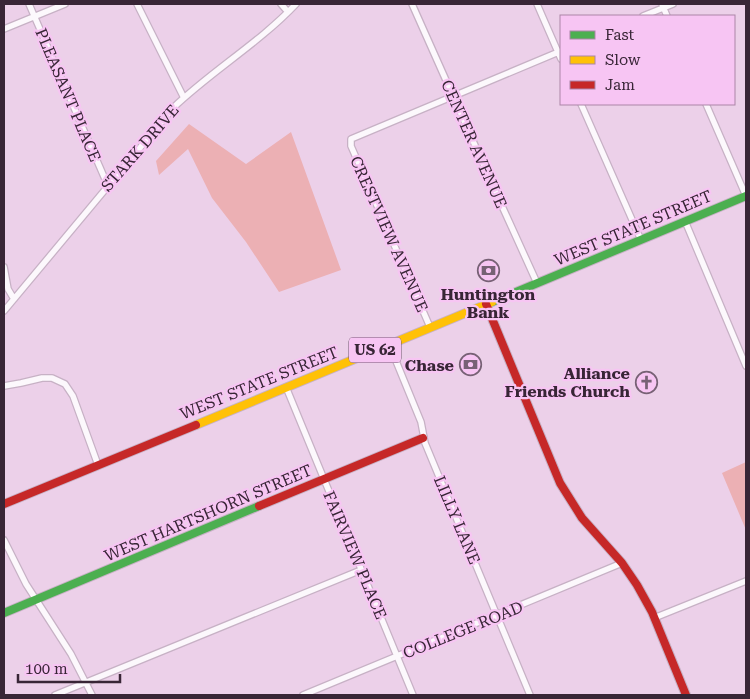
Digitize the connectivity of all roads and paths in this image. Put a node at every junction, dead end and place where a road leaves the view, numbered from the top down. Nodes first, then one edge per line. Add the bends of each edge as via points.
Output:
1 (29, 4) edge
2 (65, 4) edge
3 (137, 4) edge
4 (281, 4) edge
5 (296, 4) edge
6 (412, 4) edge
7 (537, 4) edge
8 (673, 4) edge
9 (662, 6) edge
10 (288, 12) junction
11 (645, 15) edge
12 (34, 16) junction
13 (4, 29) edge
14 (560, 51) edge
15 (452, 96) junction
16 (184, 98) junction
17 (581, 105) edge
18 (706, 105) edge
19 (108, 186) junction
20 (746, 196) edge
21 (685, 221) junction
22 (641, 240) junction
23 (4, 267) edge
24 (537, 283) junction
25 (14, 299) junction
26 (486, 304) junction
27 (4, 311) edge
28 (430, 327) junction
29 (389, 344) junction
30 (746, 366) edge
31 (4, 386) edge
32 (286, 387) junction
33 (424, 438) junction
34 (98, 465) junction
35 (324, 480) junction
36 (4, 504) edge
37 (4, 540) edge
38 (622, 563) junction
39 (361, 570) junction
40 (746, 581) edge
41 (36, 600) junction
42 (4, 613) edge
43 (497, 616) junction
44 (654, 618) junction
45 (397, 657) junction
46 (86, 682) junction
47 (55, 695) edge
48 (92, 695) edge
49 (303, 695) edge
50 (413, 695) edge
51 (530, 695) edge
52 (686, 695) edge

1 - 12 street, PLEASANT PLACE
2 - 12 street
3 - 16 street
4 - 10 street
5 - 10 street, STARK DRIVE
6 - 15 street, CENTER AVENUE
7 - 14 street
8 - 9 street
9 - 11 street
10 - 16 street, STARK DRIVE
12 - 13 street
12 - 19 street, PLEASANT PLACE
14 - 15 street
15 - 24 street, CENTER AVENUE
15 - 28 street, CRESTVIEW AVENUE via 350,141
16 - 19 street, STARK DRIVE
17 - 22 street
18 - 20 street
19 - 25 street, STARK DRIVE
20 - 21 main road, WEST STATE STREET / US 62
21 - 22 main road, WEST STATE STREET / US 62
21 - 30 street
22 - 24 main road, WEST STATE STREET / US 62
23 - 25 street via 8,289
24 - 26 main road, WEST STATE STREET / US 62
25 - 27 street, STARK DRIVE
26 - 28 main road, WEST STATE STREET / US 62
26 - 38 main road via 560,483 582,518
28 - 29 main road, WEST STATE STREET / US 62
29 - 32 main road, WEST STATE STREET / US 62
29 - 33 street, LILLY LANE via 421,422
31 - 34 street via 42,378 56,379 64,384 73,396
32 - 34 main road, WEST STATE STREET / US 62
32 - 35 street, FAIRVIEW PLACE
33 - 35 main road, WEST HARTSHORN STREET
33 - 43 street, LILLY LANE
34 - 36 main road, WEST STATE STREET / US 62
35 - 39 street, FAIRVIEW PLACE
35 - 41 main road, WEST HARTSHORN STREET
37 - 41 street
38 - 43 street, COLLEGE ROAD
38 - 44 main road
39 - 45 street, FAIRVIEW PLACE
39 - 46 street
40 - 44 street
41 - 42 main road, WEST HARTSHORN STREET
41 - 46 street
43 - 45 street, COLLEGE ROAD
43 - 51 street, LILLY LANE
44 - 52 main road
45 - 49 street, COLLEGE ROAD
45 - 50 street, FAIRVIEW PLACE
46 - 47 street
46 - 48 street

